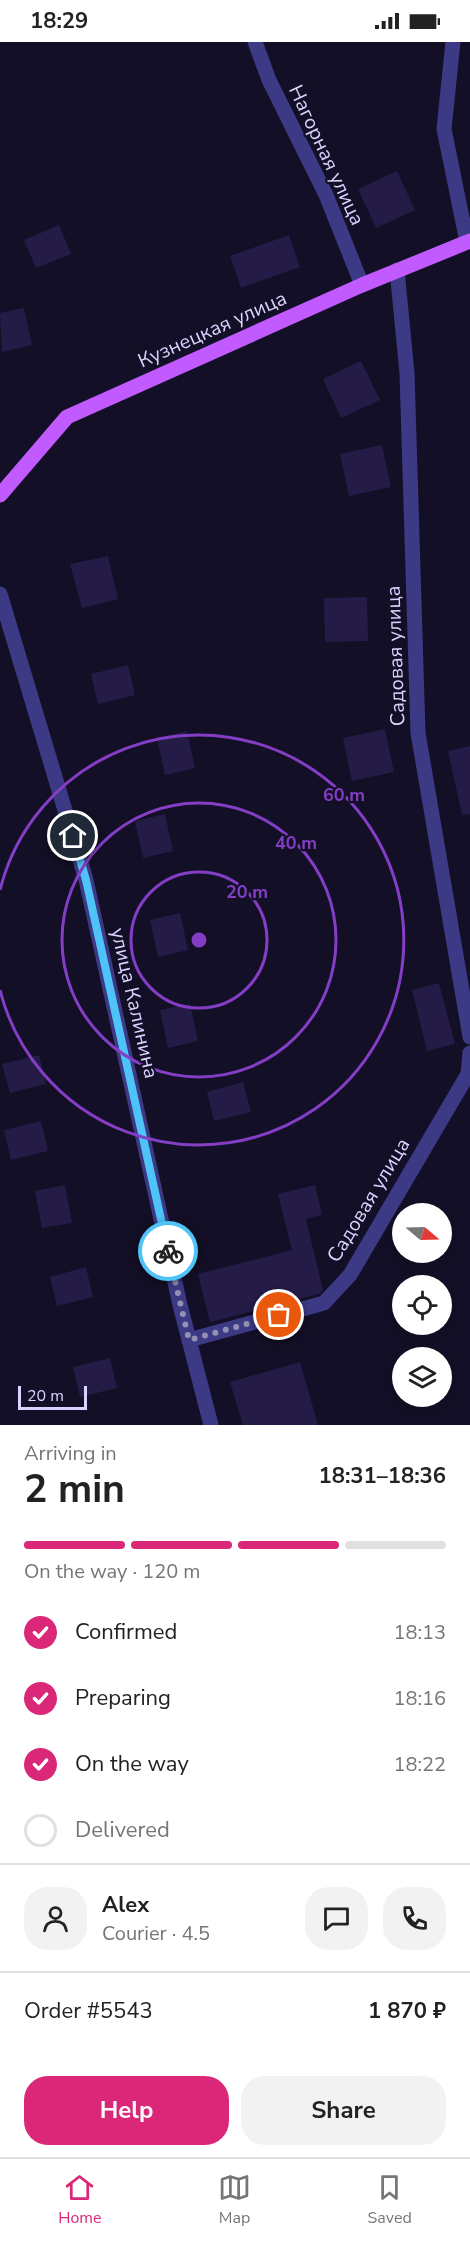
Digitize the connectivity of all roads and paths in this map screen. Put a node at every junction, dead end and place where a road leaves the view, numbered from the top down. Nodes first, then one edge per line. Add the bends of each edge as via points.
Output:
1 (255, 42) edge
2 (453, 42) edge
3 (468, 241) edge
4 (397, 270) junction
5 (362, 285) junction
6 (0, 495) edge
7 (0, 594) edge
8 (470, 1037) edge
9 (470, 1053) edge
10 (189, 1340) junction
11 (212, 1425) edge

1 - 5 street, Нагорная улица via 269,80 326,195
2 - 3 street via 444,129
3 - 4 main road, Кузнецкая улица
4 - 5 main road, Кузнецкая улица
4 - 8 street, Садовая улица via 407,374 418,733
5 - 6 main road, Кузнецкая улица via 67,417
7 - 10 street, улица Калинина via 86,880
9 - 10 street, Садовая улица via 468,1074 350,1275 324,1303
10 - 11 street, улица Калинина

